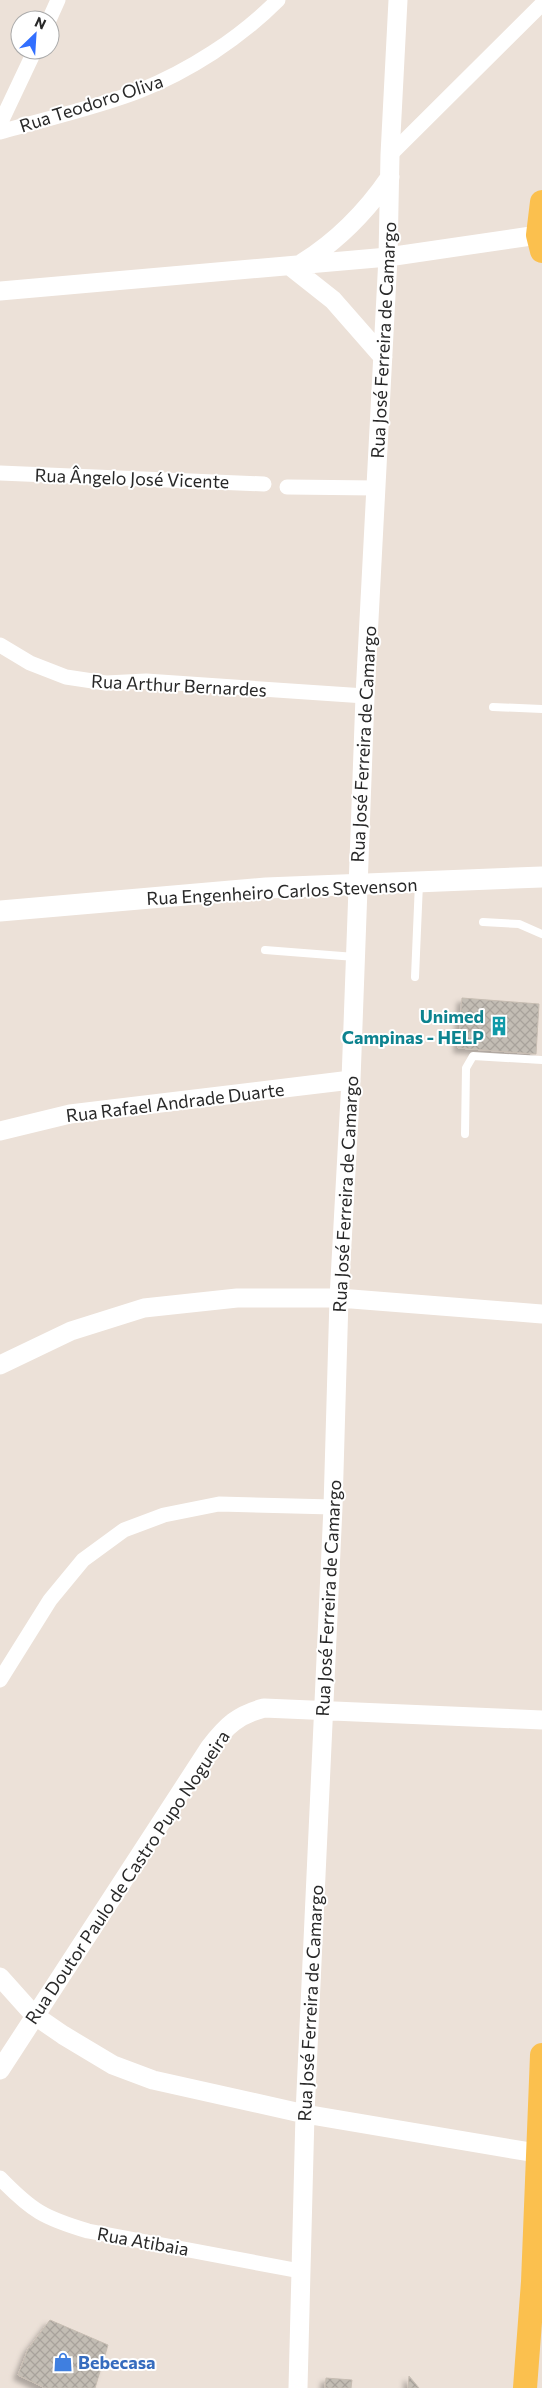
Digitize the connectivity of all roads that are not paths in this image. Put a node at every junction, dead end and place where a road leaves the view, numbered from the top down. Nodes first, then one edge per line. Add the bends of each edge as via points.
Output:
1 (278, 0) edge
2 (398, 0) edge
3 (542, 4) edge
4 (30, 60) edge
5 (0, 124) edge
6 (0, 132) edge
7 (390, 155) junction
8 (390, 177) junction
9 (542, 202) edge
10 (540, 243) edge
11 (388, 257) junction
12 (295, 265) junction
13 (0, 291) edge
14 (383, 357) junction
15 (0, 473) edge
16 (264, 484) dead end
17 (287, 487) dead end
18 (376, 488) junction
19 (0, 645) edge
20 (365, 696) junction
21 (494, 707) dead end
22 (542, 709) edge
23 (542, 877) edge
24 (357, 884) junction
25 (419, 884) junction
26 (0, 902) edge
27 (22, 908) junction
28 (0, 911) edge
29 (483, 922) dead end
30 (542, 934) edge
31 (265, 950) dead end
32 (355, 957) junction
33 (414, 977) dead end
34 (542, 1060) edge
35 (351, 1080) junction
36 (0, 1131) edge
37 (465, 1134) dead end
38 (339, 1298) junction
39 (542, 1314) edge
40 (0, 1365) edge
41 (333, 1507) junction
42 (0, 1680) edge
43 (323, 1712) junction
44 (542, 1720) edge
45 (0, 1977) edge
46 (34, 2015) junction
47 (542, 2055) edge
48 (0, 2070) edge
49 (305, 2114) junction
50 (539, 2153) edge
51 (0, 2178) edge
52 (300, 2271) junction
53 (537, 2282) edge
54 (298, 2388) edge
55 (525, 2388) edge

1 - 6 street, Rua Teodoro Oliva via 237,35 183,71 137,92
2 - 7 street, Rua José Ferreira de Camargo
3 - 7 street
4 - 5 street
7 - 8 street, Rua José Ferreira de Camargo
8 - 11 street, Rua José Ferreira de Camargo
8 - 12 street via 359,218 339,237
9 - 10 main road
10 - 11 street
11 - 12 street
11 - 14 street, Rua José Ferreira de Camargo
12 - 13 street
12 - 14 street via 333,300
14 - 18 street, Rua José Ferreira de Camargo
15 - 16 street, Rua Ângelo José Vicente
17 - 18 street
18 - 20 street, Rua José Ferreira de Camargo
19 - 20 street, Rua Arthur Bernardes via 30,663 66,677 106,683 146,681
20 - 24 street, Rua José Ferreira de Camargo
21 - 22 lane
23 - 25 main road, Rua Engenheiro Carlos Stevenson
24 - 25 main road, Rua Engenheiro Carlos Stevenson
24 - 27 main road, Rua Engenheiro Carlos Stevenson via 266,888
24 - 32 street, Rua José Ferreira de Camargo
25 - 33 lane
26 - 27 main road, Rua Engenheiro Carlos Stevenson
27 - 28 main road, Rua Engenheiro Carlos Stevenson
29 - 30 lane via 519,924
31 - 32 lane
32 - 35 street, Rua José Ferreira de Camargo
34 - 37 lane via 473,1056 466,1068
35 - 36 street, Rua Rafael Andrade Duarte via 70,1114
35 - 38 street, Rua José Ferreira de Camargo
38 - 39 street
38 - 40 street via 237,1298 144,1308 70,1331
38 - 41 street, Rua José Ferreira de Camargo
41 - 42 street via 219,1504 164,1515 124,1530 83,1560 50,1600
41 - 43 street, Rua José Ferreira de Camargo
43 - 44 street, Rua Doutor Paulo de Castro Pupo Nogueira
43 - 46 street, Rua Doutor Paulo de Castro Pupo Nogueira via 264,1708 245,1713 224,1729
43 - 49 street, Rua José Ferreira de Camargo
45 - 46 street
46 - 48 street, Rua Doutor Paulo de Castro Pupo Nogueira
46 - 49 street via 113,2065 171,2084
47 - 50 main road
49 - 50 street
49 - 52 street, Rua José Ferreira de Camargo
50 - 53 main road
51 - 52 street, Rua Atibaia via 36,2212 58,2222 88,2231
52 - 54 street, Rua José Ferreira de Camargo
53 - 55 main road

